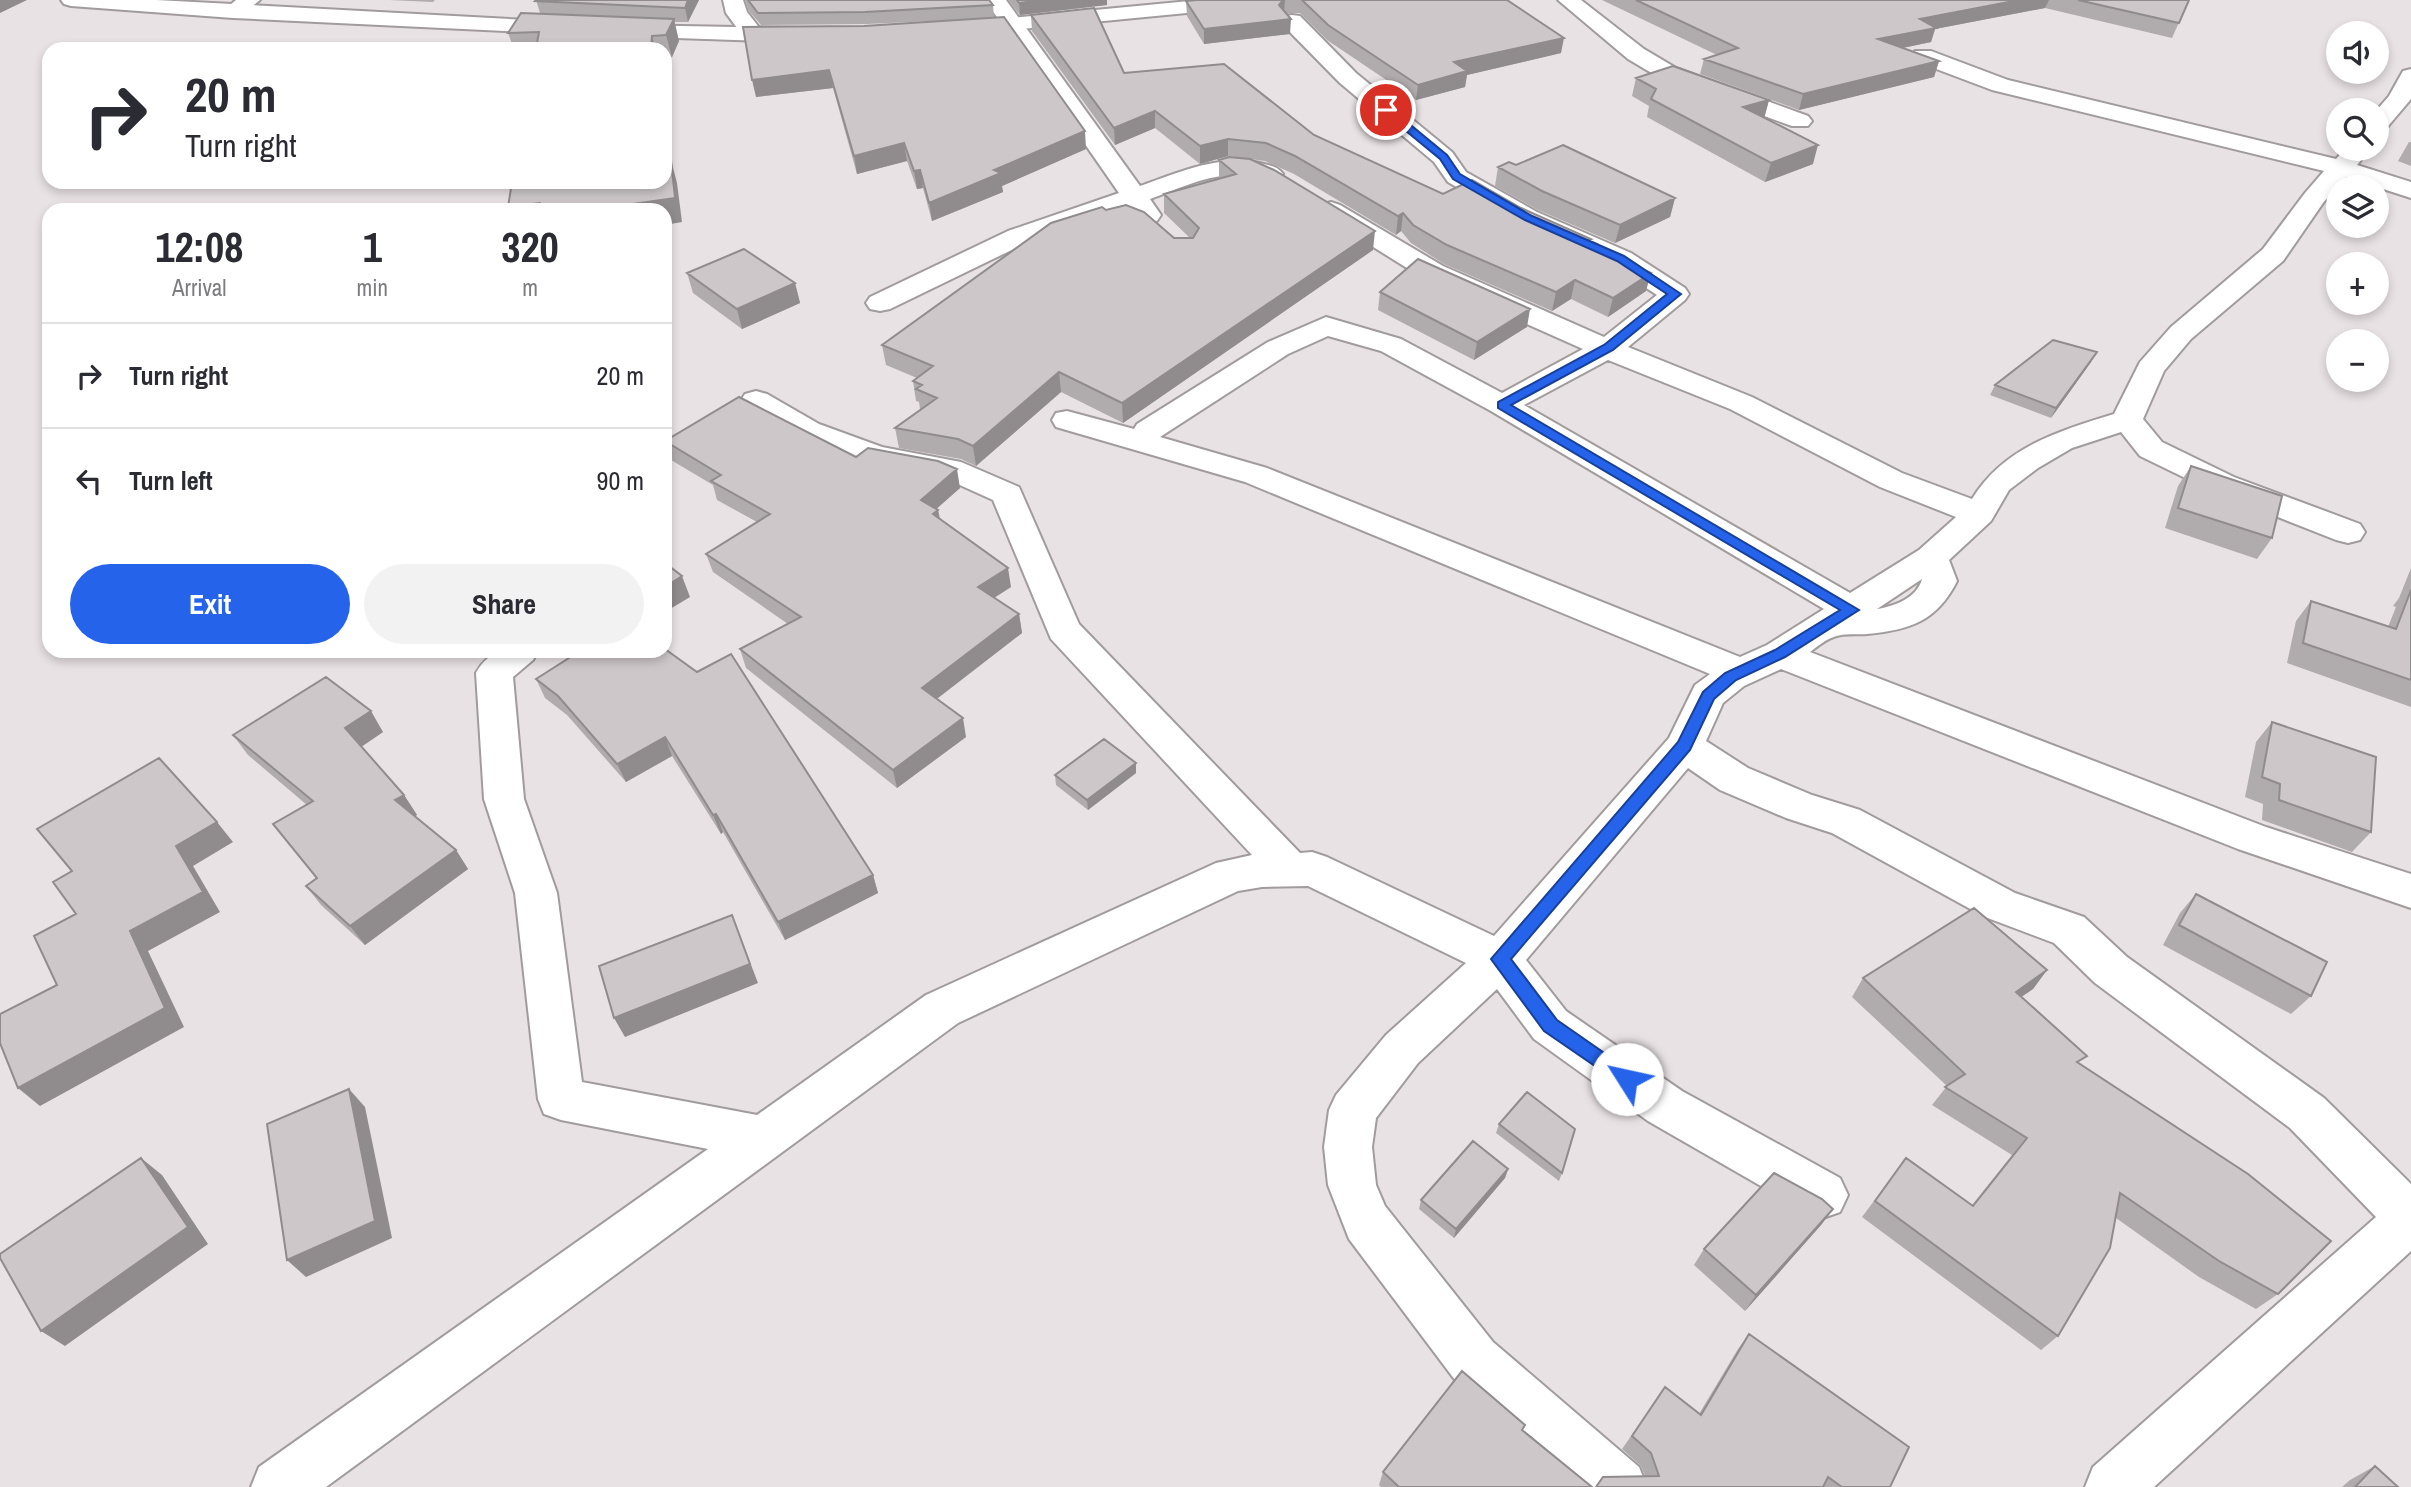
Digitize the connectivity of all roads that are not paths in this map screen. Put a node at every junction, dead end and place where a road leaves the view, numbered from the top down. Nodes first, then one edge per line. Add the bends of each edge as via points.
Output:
1 (71, 0) edge
2 (733, 0) edge
3 (983, 0) edge
4 (995, 0) edge
5 (1259, 0) edge
6 (1568, 0) edge
7 (241, 6) edge
8 (1292, 21) edge
9 (990, 27) junction
10 (935, 30) edge
11 (817, 34) edge
12 (754, 35) junction
13 (1923, 56) edge
14 (2411, 76) edge
15 (2389, 111) edge
16 (1800, 121) dead end
17 (2326, 153) edge
18 (2347, 161) edge
19 (2356, 161) edge
20 (2411, 190) edge
21 (1109, 203) junction
22 (880, 303) dead end
23 (1608, 348) junction
24 (756, 400) dead end
25 (1502, 405) junction
26 (1067, 420) dead end
27 (2127, 420) junction
28 (1148, 431) dead end
29 (1979, 514) junction
30 (2348, 532) dead end
31 (1841, 617) junction
32 (1780, 654) junction
33 (512, 658) edge
34 (1741, 672) junction
35 (1684, 746) junction
36 (1290, 869) junction
37 (2411, 891) edge
38 (1500, 959) junction
39 (762, 1138) junction
40 (1823, 1195) dead end
41 (279, 1487) edge
42 (1619, 1487) edge
43 (2113, 1487) edge

1 - 7 street
2 - 12 street
3 - 9 street
4 - 21 street via 1159,228
5 - 9 street
6 - 16 street via 1636,54 1668,73
7 - 12 street
8 - 23 street via 1348,78 1443,157 1457,177 1528,218 1620,259 1675,294
9 - 10 street
11 - 12 street
13 - 17 street via 2000,85
14 - 15 street
18 - 27 street via 2273,256 2180,333 2150,368
19 - 20 street
21 - 22 street via 1017,237
21 - 23 street via 1227,166 1255,168 1433,272
23 - 25 street
23 - 29 street via 1741,403 1891,480
24 - 36 street via 808,431 876,456 950,469 1007,494 1064,630
25 - 28 street via 1391,345 1326,326 1278,348
25 - 31 street
26 - 34 street via 1256,475
27 - 29 street via 2061,441 2027,461 1997,484
27 - 30 street via 2151,449 2223,484
29 - 31 street via 1931,558 1940,581 1930,601 1917,610 1862,623
31 - 32 street
32 - 34 street
32 - 37 street via 2252,838
33 - 39 street via 494,673 504,799 536,893 561,1099
34 - 35 street via 1708,695
35 - 38 street
35 - 43 street via 1734,779 1846,821 2000,905 2069,930 2111,971 2307,1114 2411,1218
36 - 38 street via 1312,869 1331,876
36 - 39 street via 1231,875 942,1009
38 - 40 street via 1550,1026 1665,1106
38 - 42 street via 1402,1049 1353,1110 1348,1147 1352,1185 1367,1222 1474,1361
39 - 41 street

